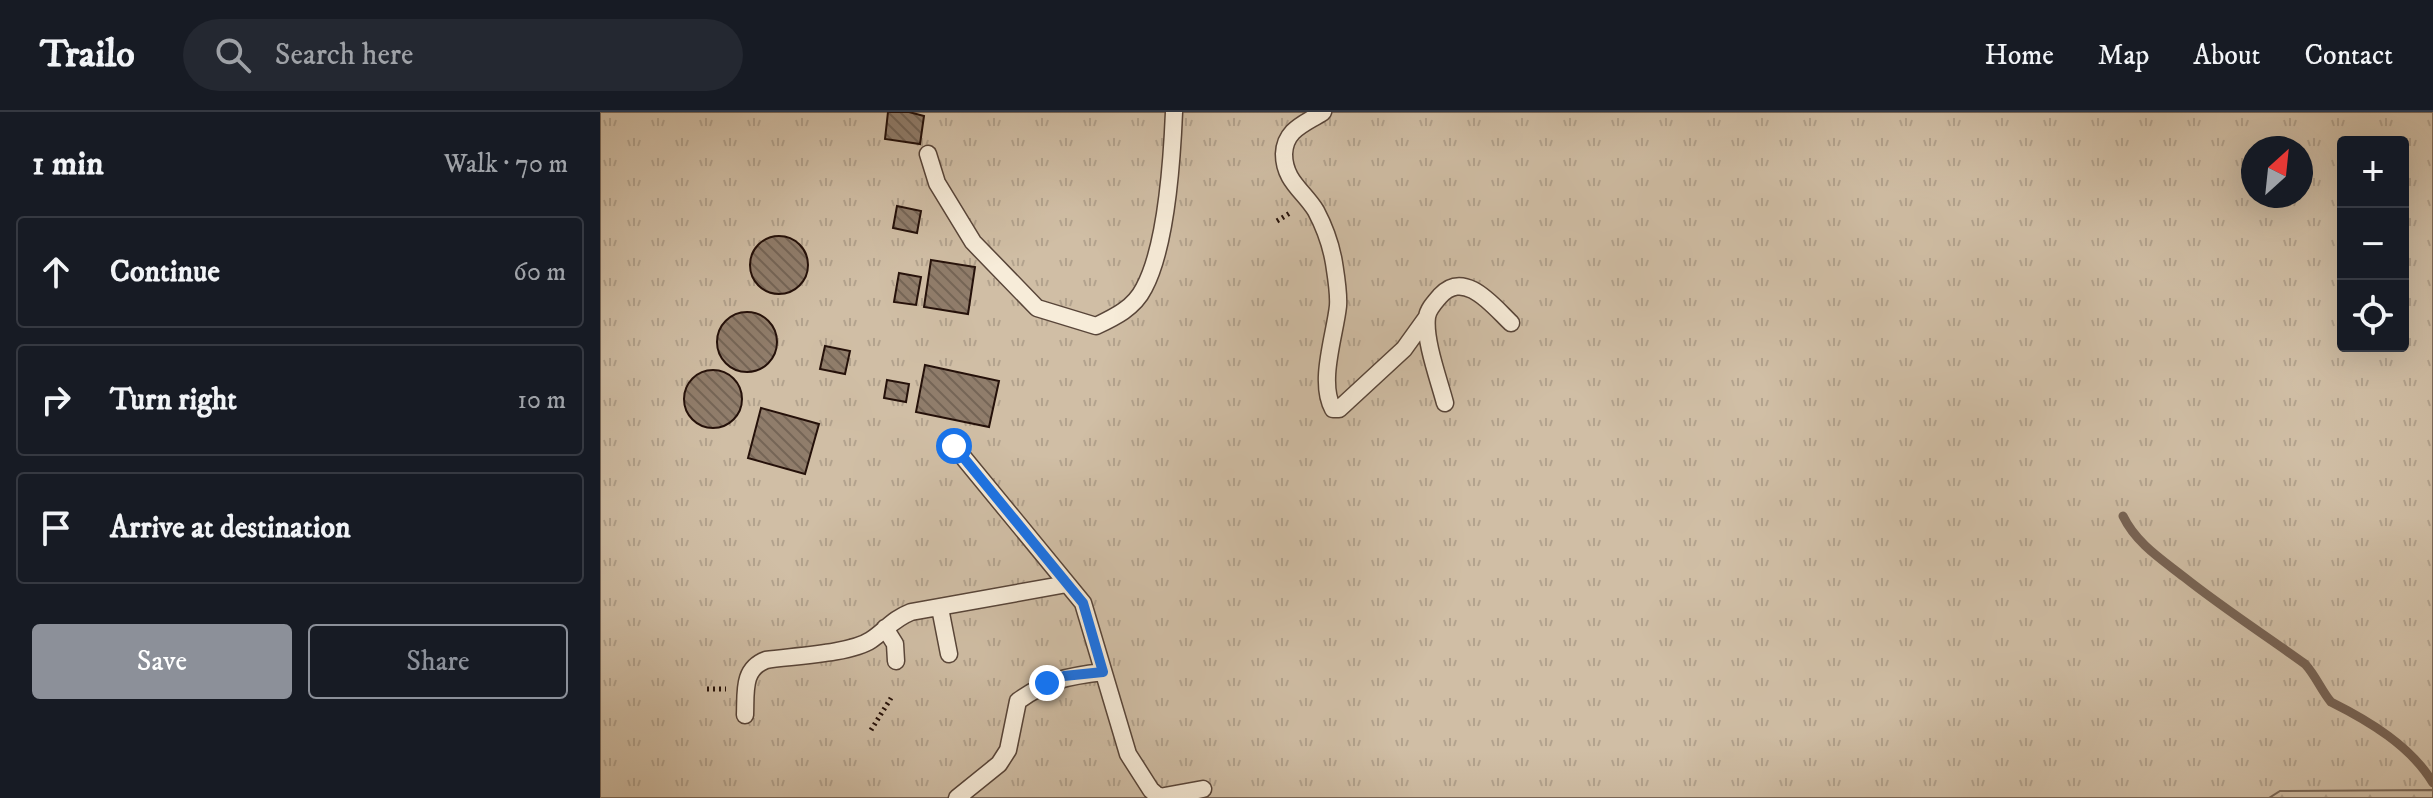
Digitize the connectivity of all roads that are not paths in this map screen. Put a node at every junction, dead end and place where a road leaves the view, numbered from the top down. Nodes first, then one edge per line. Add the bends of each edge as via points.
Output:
1 (1174, 112) edge
2 (1323, 112) edge
3 (928, 154) dead end
4 (1427, 317) junction
5 (1511, 323) dead end
6 (1445, 403) dead end
7 (954, 446) dead end
8 (1067, 584) junction
9 (940, 608) junction
10 (885, 628) junction
11 (949, 654) dead end
12 (896, 661) dead end
13 (1103, 672) junction
14 (745, 715) dead end
15 (1203, 789) dead end
16 (957, 798) edge

1 - 3 lane via 1156,257 1143,290 1122,314 1096,326 1037,308 973,242 937,183
2 - 4 lane via 1294,129 1284,153 1290,180 1315,209 1334,263 1338,304 1329,351 1328,400 1333,409 1404,349
4 - 5 lane via 1445,291 1458,286 1476,290
4 - 6 lane
7 - 8 lane
8 - 9 lane
8 - 13 lane via 1083,603
9 - 10 lane via 911,612
9 - 11 lane
10 - 12 lane via 895,644
10 - 14 lane via 869,642 850,648 754,664
13 - 15 lane via 1128,754 1151,790 1159,797
13 - 16 lane via 1064,676 1018,701 1008,750 999,764

